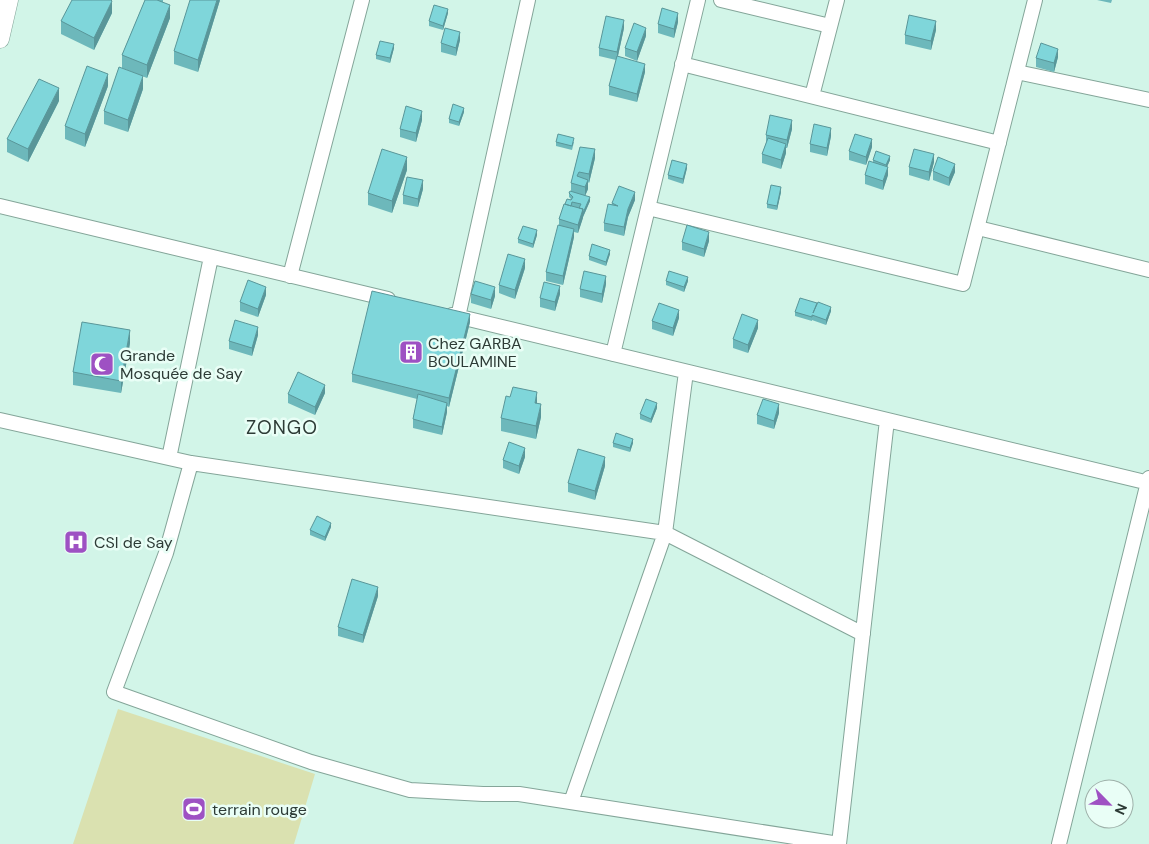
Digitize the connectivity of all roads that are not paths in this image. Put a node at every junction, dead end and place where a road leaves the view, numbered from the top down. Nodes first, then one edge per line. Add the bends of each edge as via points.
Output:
1 (10, 0) edge
2 (362, 0) edge
3 (528, 0) edge
4 (698, 0) edge
5 (721, 0) edge
6 (837, 0) edge
7 (1035, 0) edge
8 (830, 26) junction
9 (0, 39) edge
10 (682, 64) junction
11 (1017, 72) junction
12 (812, 96) junction
13 (1149, 100) edge
14 (999, 143) junction
15 (0, 206) edge
16 (648, 208) junction
17 (978, 228) junction
18 (211, 257) junction
19 (1149, 270) edge
20 (290, 276) junction
21 (402, 303) edge
22 (440, 312) edge
23 (458, 316) junction
24 (613, 354) junction
25 (686, 372) junction
26 (0, 420) edge
27 (887, 420) junction
28 (169, 458) junction
29 (191, 463) junction
30 (1149, 481) edge
31 (665, 533) junction
32 (863, 634) junction
33 (571, 802) junction
34 (839, 844) edge
35 (1059, 844) edge

1 - 9 street
2 - 20 street
3 - 23 street
4 - 10 street
5 - 8 street
6 - 8 street
7 - 11 street
8 - 12 street
10 - 12 street
10 - 16 street
11 - 13 street
11 - 14 street
12 - 14 street
14 - 17 street
15 - 18 street
16 - 17 street via 963,284
16 - 24 street
17 - 19 street
18 - 20 street
18 - 28 street
20 - 21 street
22 - 23 street
23 - 24 street
24 - 25 street
25 - 27 street
25 - 31 street
26 - 28 street
27 - 30 street
27 - 32 street
28 - 29 street
29 - 31 street
29 - 33 street via 166,553 114,692 311,762 410,790 519,794
30 - 35 street
31 - 32 street
31 - 33 street
32 - 34 street
33 - 34 street

